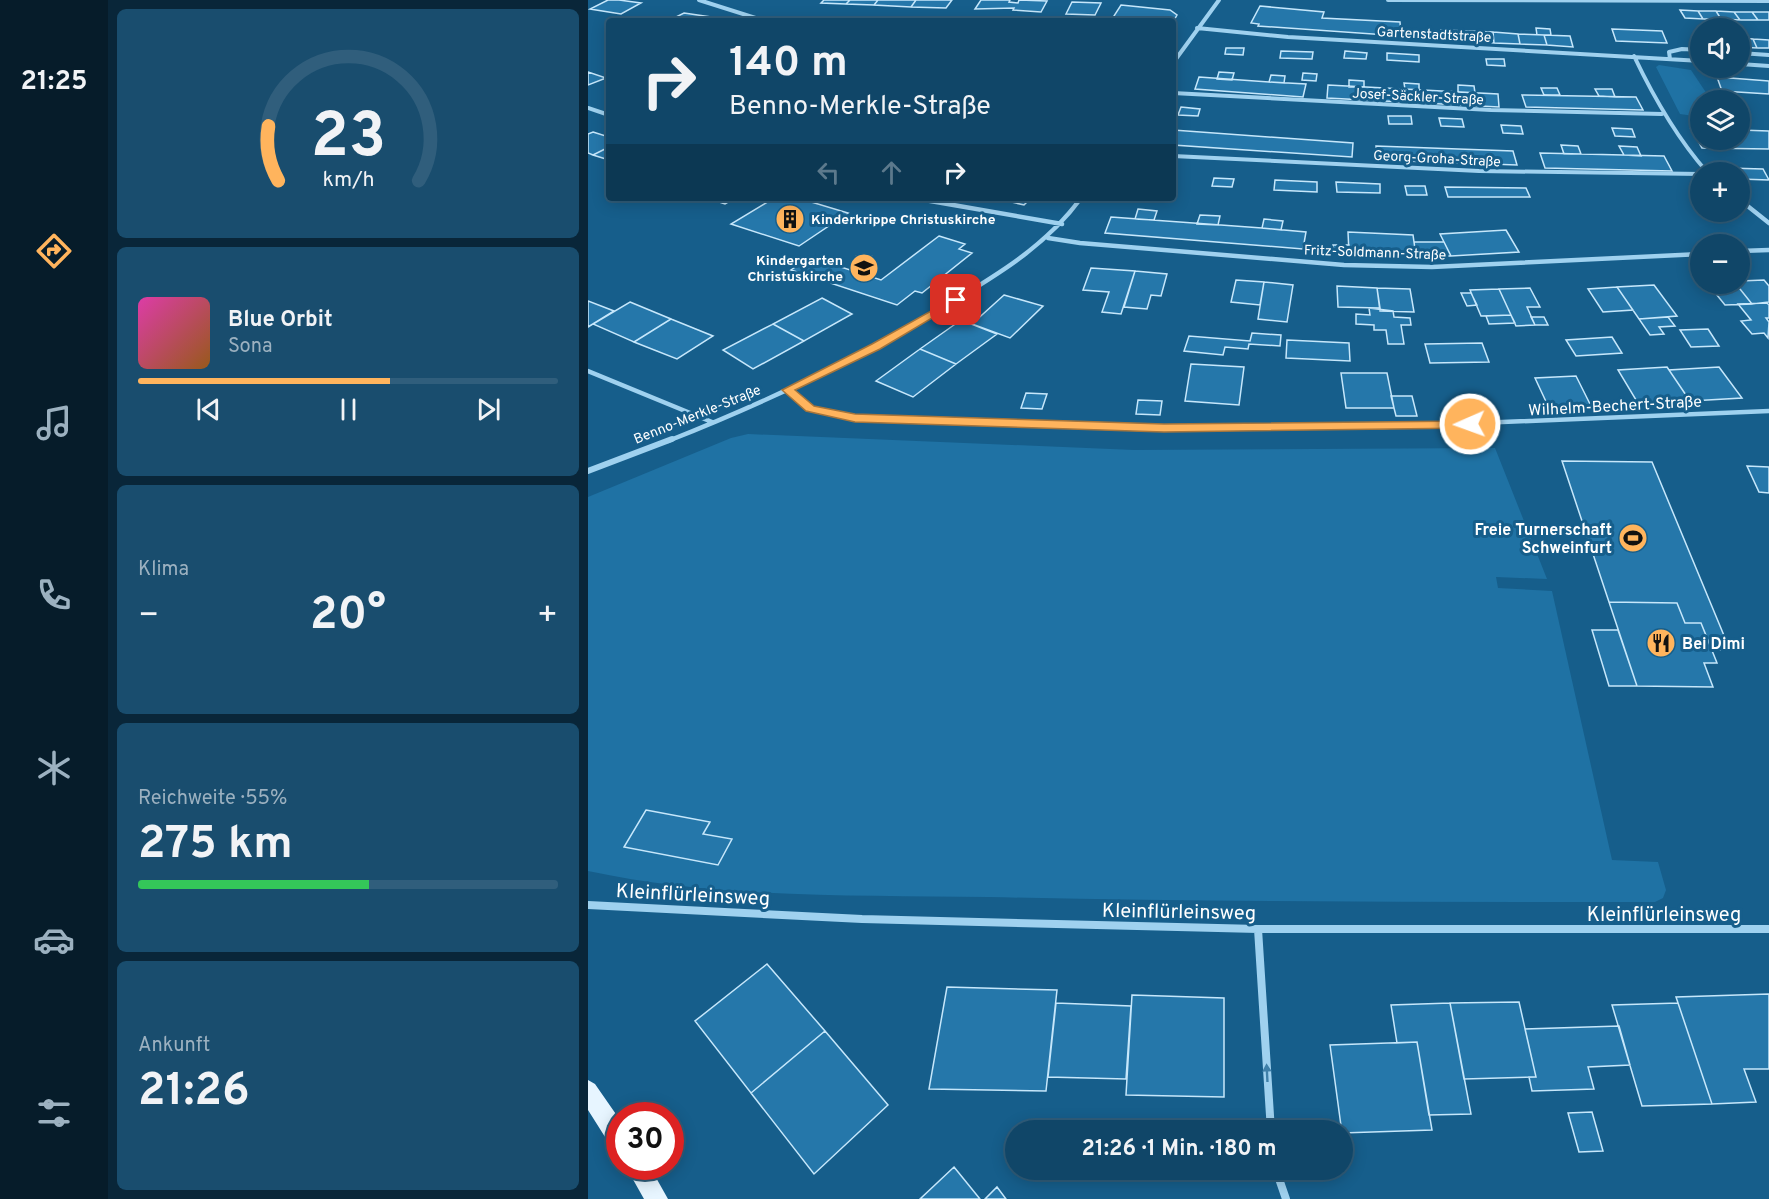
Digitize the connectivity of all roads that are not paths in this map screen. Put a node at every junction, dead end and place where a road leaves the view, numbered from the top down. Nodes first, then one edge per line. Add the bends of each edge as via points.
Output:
1 (699, 0) edge
2 (1219, 0) edge
3 (1388, 0) edge
4 (1769, 1) edge
5 (756, 18) edge
6 (1197, 28) junction
7 (1690, 50) edge
8 (1750, 54) edge
9 (1769, 55) edge
10 (1634, 56) junction
11 (1670, 58) junction
12 (1176, 59) edge
13 (1690, 60) edge
14 (1750, 65) edge
15 (1769, 66) edge
16 (1176, 93) edge
17 (588, 108) edge
18 (606, 114) edge
19 (1662, 114) junction
20 (1176, 156) edge
21 (1698, 162) edge
22 (1690, 174) edge
23 (930, 201) edge
24 (1079, 201) edge
25 (1750, 208) edge
26 (1769, 223) edge
27 (1062, 224) junction
28 (1048, 238) junction
29 (1769, 250) edge
30 (1750, 251) edge
31 (1690, 255) edge
32 (588, 371) edge
33 (787, 390) junction
34 (1769, 411) edge
35 (712, 422) junction
36 (588, 471) edge
37 (588, 905) edge
38 (1258, 929) junction
39 (1769, 929) edge
40 (588, 1091) edge
41 (606, 1119) edge
42 (1270, 1120) edge
43 (645, 1180) edge
44 (1279, 1180) edge
45 (657, 1199) edge
46 (1286, 1199) edge

1 - 5 street
2 - 6 street
3 - 4 street
6 - 10 street, Gartenstadtstraße via 1288,37
6 - 12 street
7 - 11 street, Gartenstadtstraße via 1674,50
8 - 9 street
10 - 11 street, Gartenstadtstraße
10 - 19 street
11 - 13 street, Gartenstadtstraße
14 - 15 street
16 - 19 street, Josef-Säckler-Straße via 1491,110
17 - 18 street
19 - 21 street
20 - 22 street, Georg-Groha-Straße via 1479,171
23 - 27 street
24 - 27 street, Benno-Merkle-Straße
25 - 26 street
27 - 28 street, Benno-Merkle-Straße
28 - 31 street, Fritz-Soldmann-Straße via 1344,266 1432,267
28 - 33 street, Benno-Merkle-Straße via 985,282 891,338
29 - 30 street
32 - 35 street
33 - 34 street, Wilhelm-Bechert-Straße via 810,409 855,418 1121,427 1408,426
33 - 35 street, Benno-Merkle-Straße
35 - 36 street, Benno-Merkle-Straße
37 - 38 street, Kleinflürleinsweg via 862,919
38 - 39 street, Kleinflürleinsweg
42 -> 38 street
40 - 41 main road
43 - 45 main road
44 - 46 street

